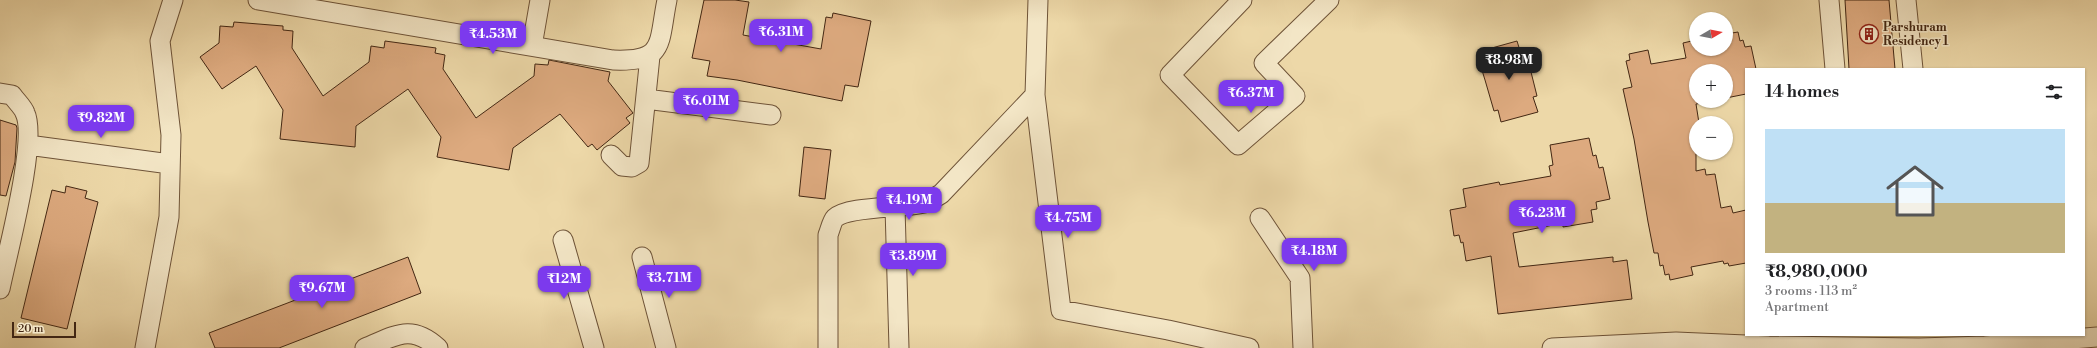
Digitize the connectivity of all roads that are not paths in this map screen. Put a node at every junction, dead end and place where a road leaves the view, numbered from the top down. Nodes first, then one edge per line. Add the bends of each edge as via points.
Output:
1 (173, 0) edge
2 (258, 0) edge
3 (540, 0) edge
4 (667, 0) edge
5 (1038, 0) edge
6 (1242, 0) edge
7 (1329, 0) edge
8 (1828, 0) edge
9 (1906, 0) edge
10 (532, 46) junction
11 (650, 56) junction
12 (1835, 68) edge
13 (1913, 68) edge
14 (0, 93) edge
15 (1035, 95) junction
16 (646, 99) junction
17 (770, 115) dead end
18 (28, 145) junction
19 (611, 155) dead end
20 (170, 164) junction
21 (896, 207) junction
22 (1260, 218) dead end
23 (563, 240) dead end
24 (642, 258) dead end
25 (0, 289) edge
26 (2097, 337) edge
27 (145, 348) edge
28 (365, 348) edge
29 (438, 348) edge
30 (594, 348) edge
31 (666, 348) edge
32 (828, 348) edge
33 (899, 348) edge
34 (1249, 348) edge
35 (1303, 348) edge
36 (1552, 348) edge

1 - 20 street via 160,41 171,136
2 - 10 street
3 - 10 street
4 - 11 street via 659,45
5 - 15 street
6 - 7 street via 1170,75 1238,145 1295,96 1264,63
8 - 12 street
9 - 13 street
10 - 11 street via 613,60 634,61
11 - 16 street
14 - 18 street via 12,95 26,113
15 - 21 street via 941,194 928,202
15 - 34 street via 1061,310
16 - 17 street
16 - 19 street via 639,163 632,167 622,166
18 - 20 street
18 - 25 street
20 - 27 street via 169,218
21 - 32 street via 844,213 835,218 828,235
21 - 33 street
22 - 35 street via 1300,278
23 - 30 street
24 - 31 street
26 - 36 street via 1926,348 1676,342
28 - 29 street via 390,338 417,333

